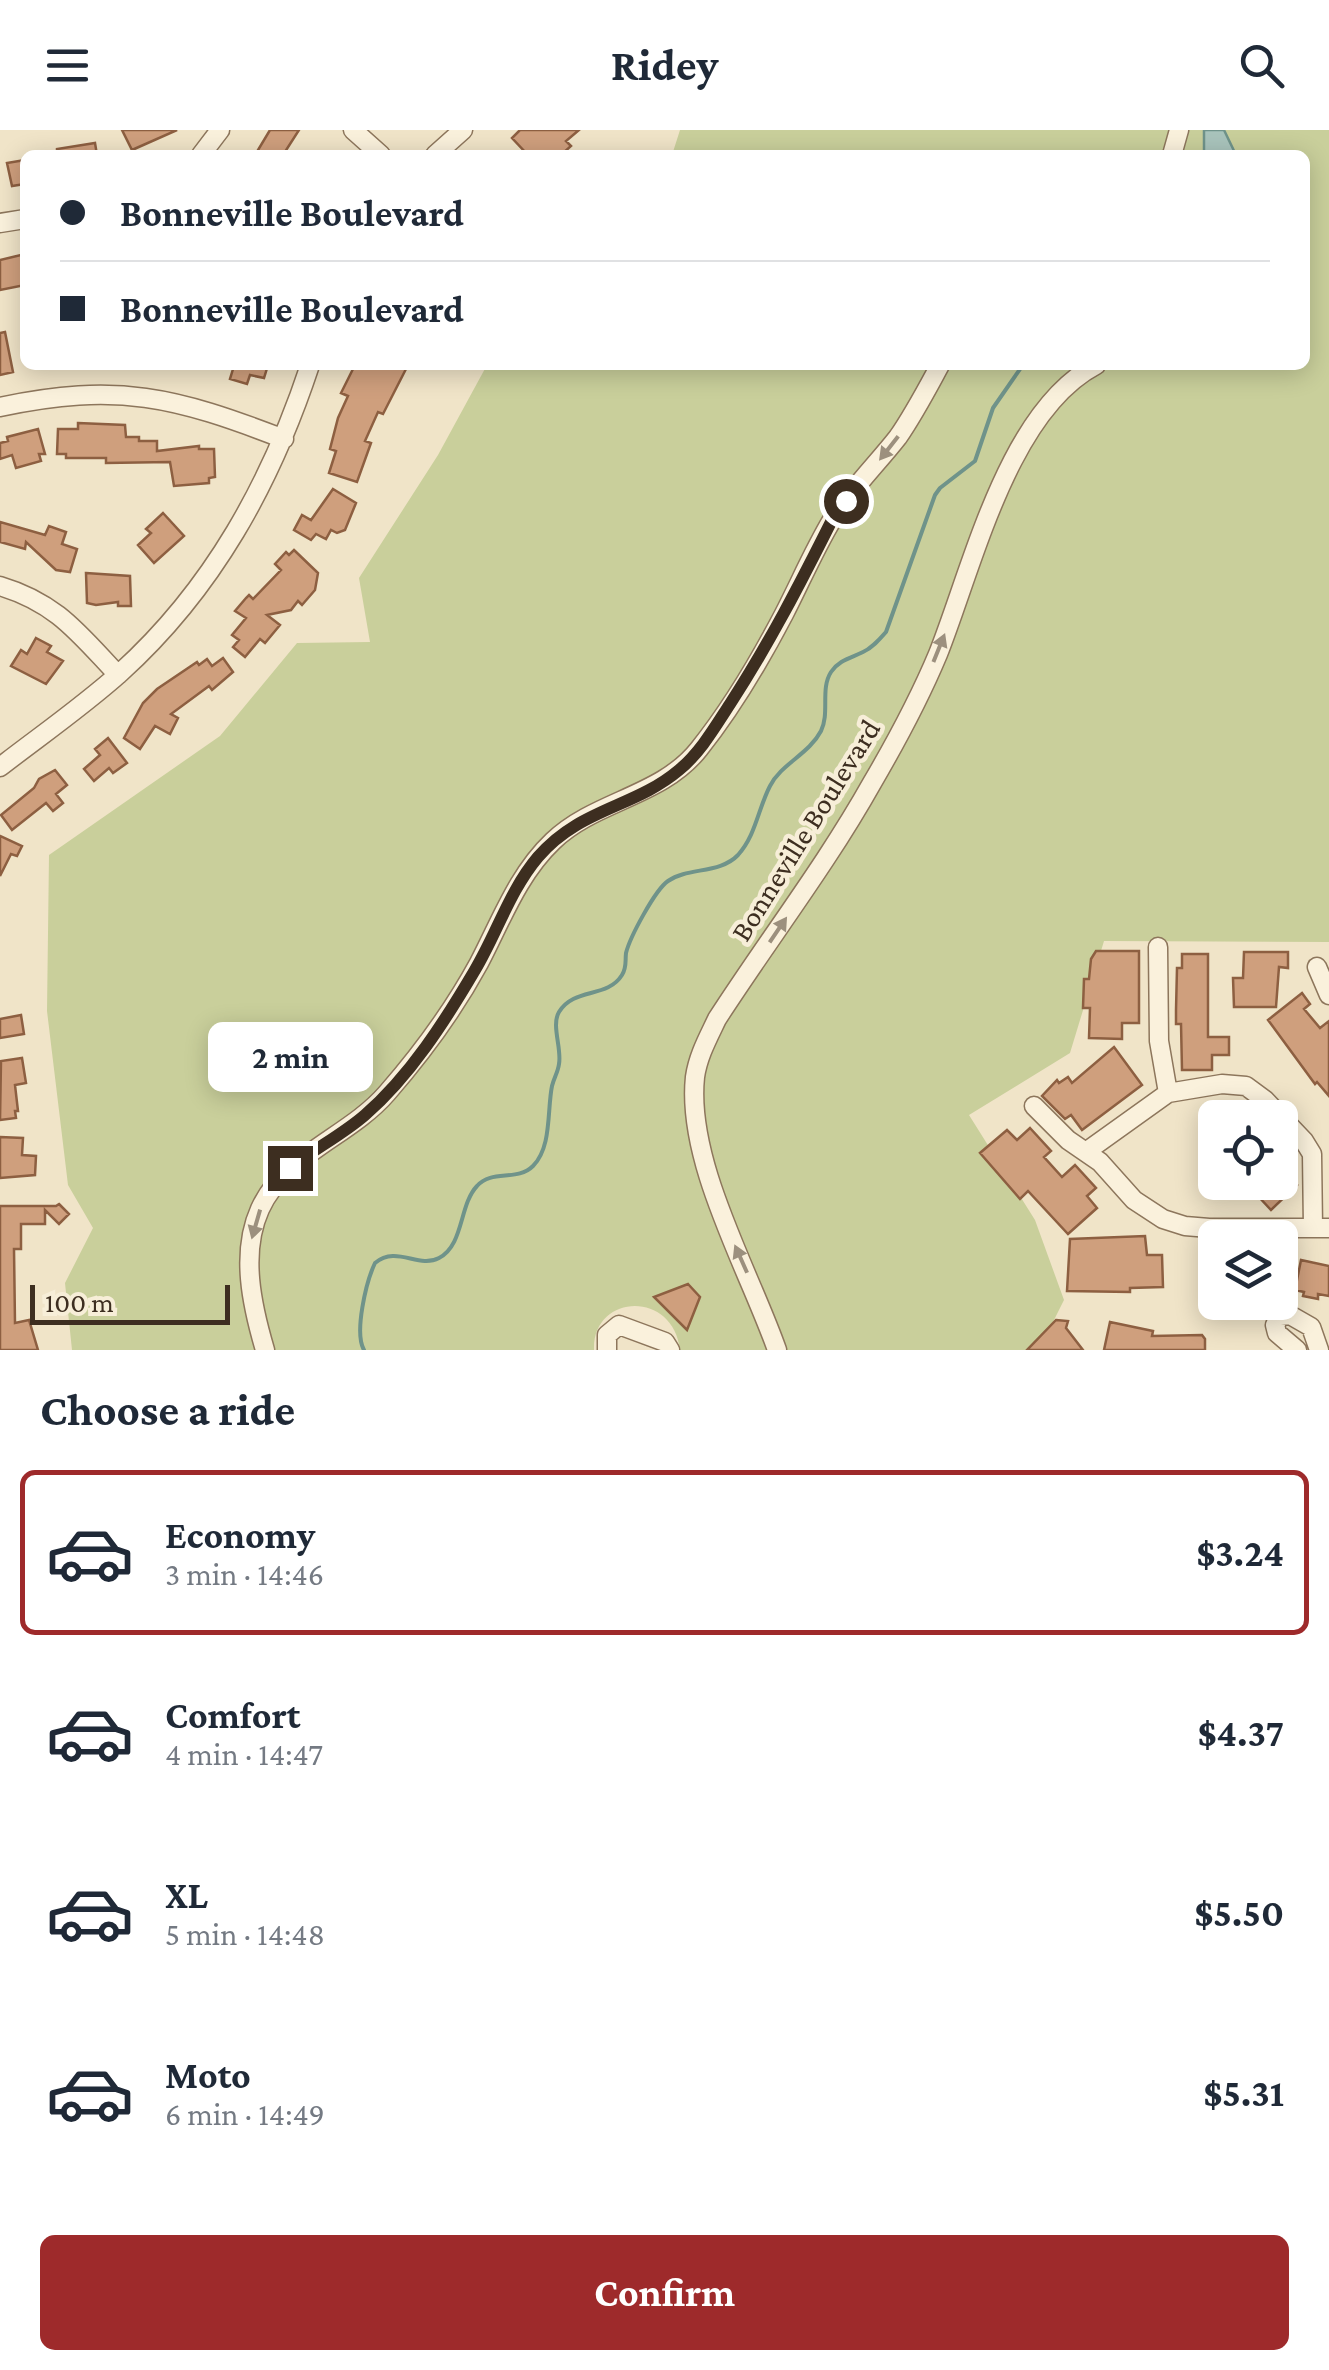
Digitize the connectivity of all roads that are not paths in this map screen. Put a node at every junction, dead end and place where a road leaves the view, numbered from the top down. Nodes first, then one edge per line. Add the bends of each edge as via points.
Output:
1 (220, 130) edge
2 (353, 130) edge
3 (463, 130) edge
4 (205, 150) edge
5 (375, 150) edge
6 (441, 150) edge
7 (308, 370) edge
8 (937, 370) edge
9 (1089, 370) edge
10 (0, 407) edge
11 (284, 440) junction
12 (0, 586) edge
13 (118, 674) junction
14 (0, 767) edge
15 (1158, 946) dead end
16 (1317, 967) dead end
17 (1329, 996) edge
18 (1168, 1093) junction
19 (1034, 1106) dead end
20 (1087, 1151) junction
21 (1321, 1228) edge
22 (265, 1350) edge
23 (606, 1350) edge
24 (670, 1350) edge
25 (777, 1350) edge
26 (1298, 1350) edge
27 (1318, 1350) edge

1 - 4 street
2 - 5 street
3 - 6 street
7 - 11 street
8 -> 22 street via 901,432 833,518 782,619 699,749 658,784 554,840 522,878 466,985 385,1096 277,1181 250,1245 252,1296
25 -> 9 street, Bonneville Boulevard via 706,1166 696,1106 703,1047 872,784 936,656 1031,428 1056,393
10 - 11 street via 80,394 146,397 198,407
11 - 13 street via 218,561
12 - 13 street via 59,613
13 - 14 street
15 - 18 street via 1159,1041
16 - 17 street
18 - 20 street
18 - 21 street via 1230,1084 1265,1100 1312,1154
19 - 20 street
20 - 21 street via 1143,1208 1174,1223
23 - 24 street via 607,1335 619,1324
26 - 27 street via 1277,1334 1280,1316 1311,1328

